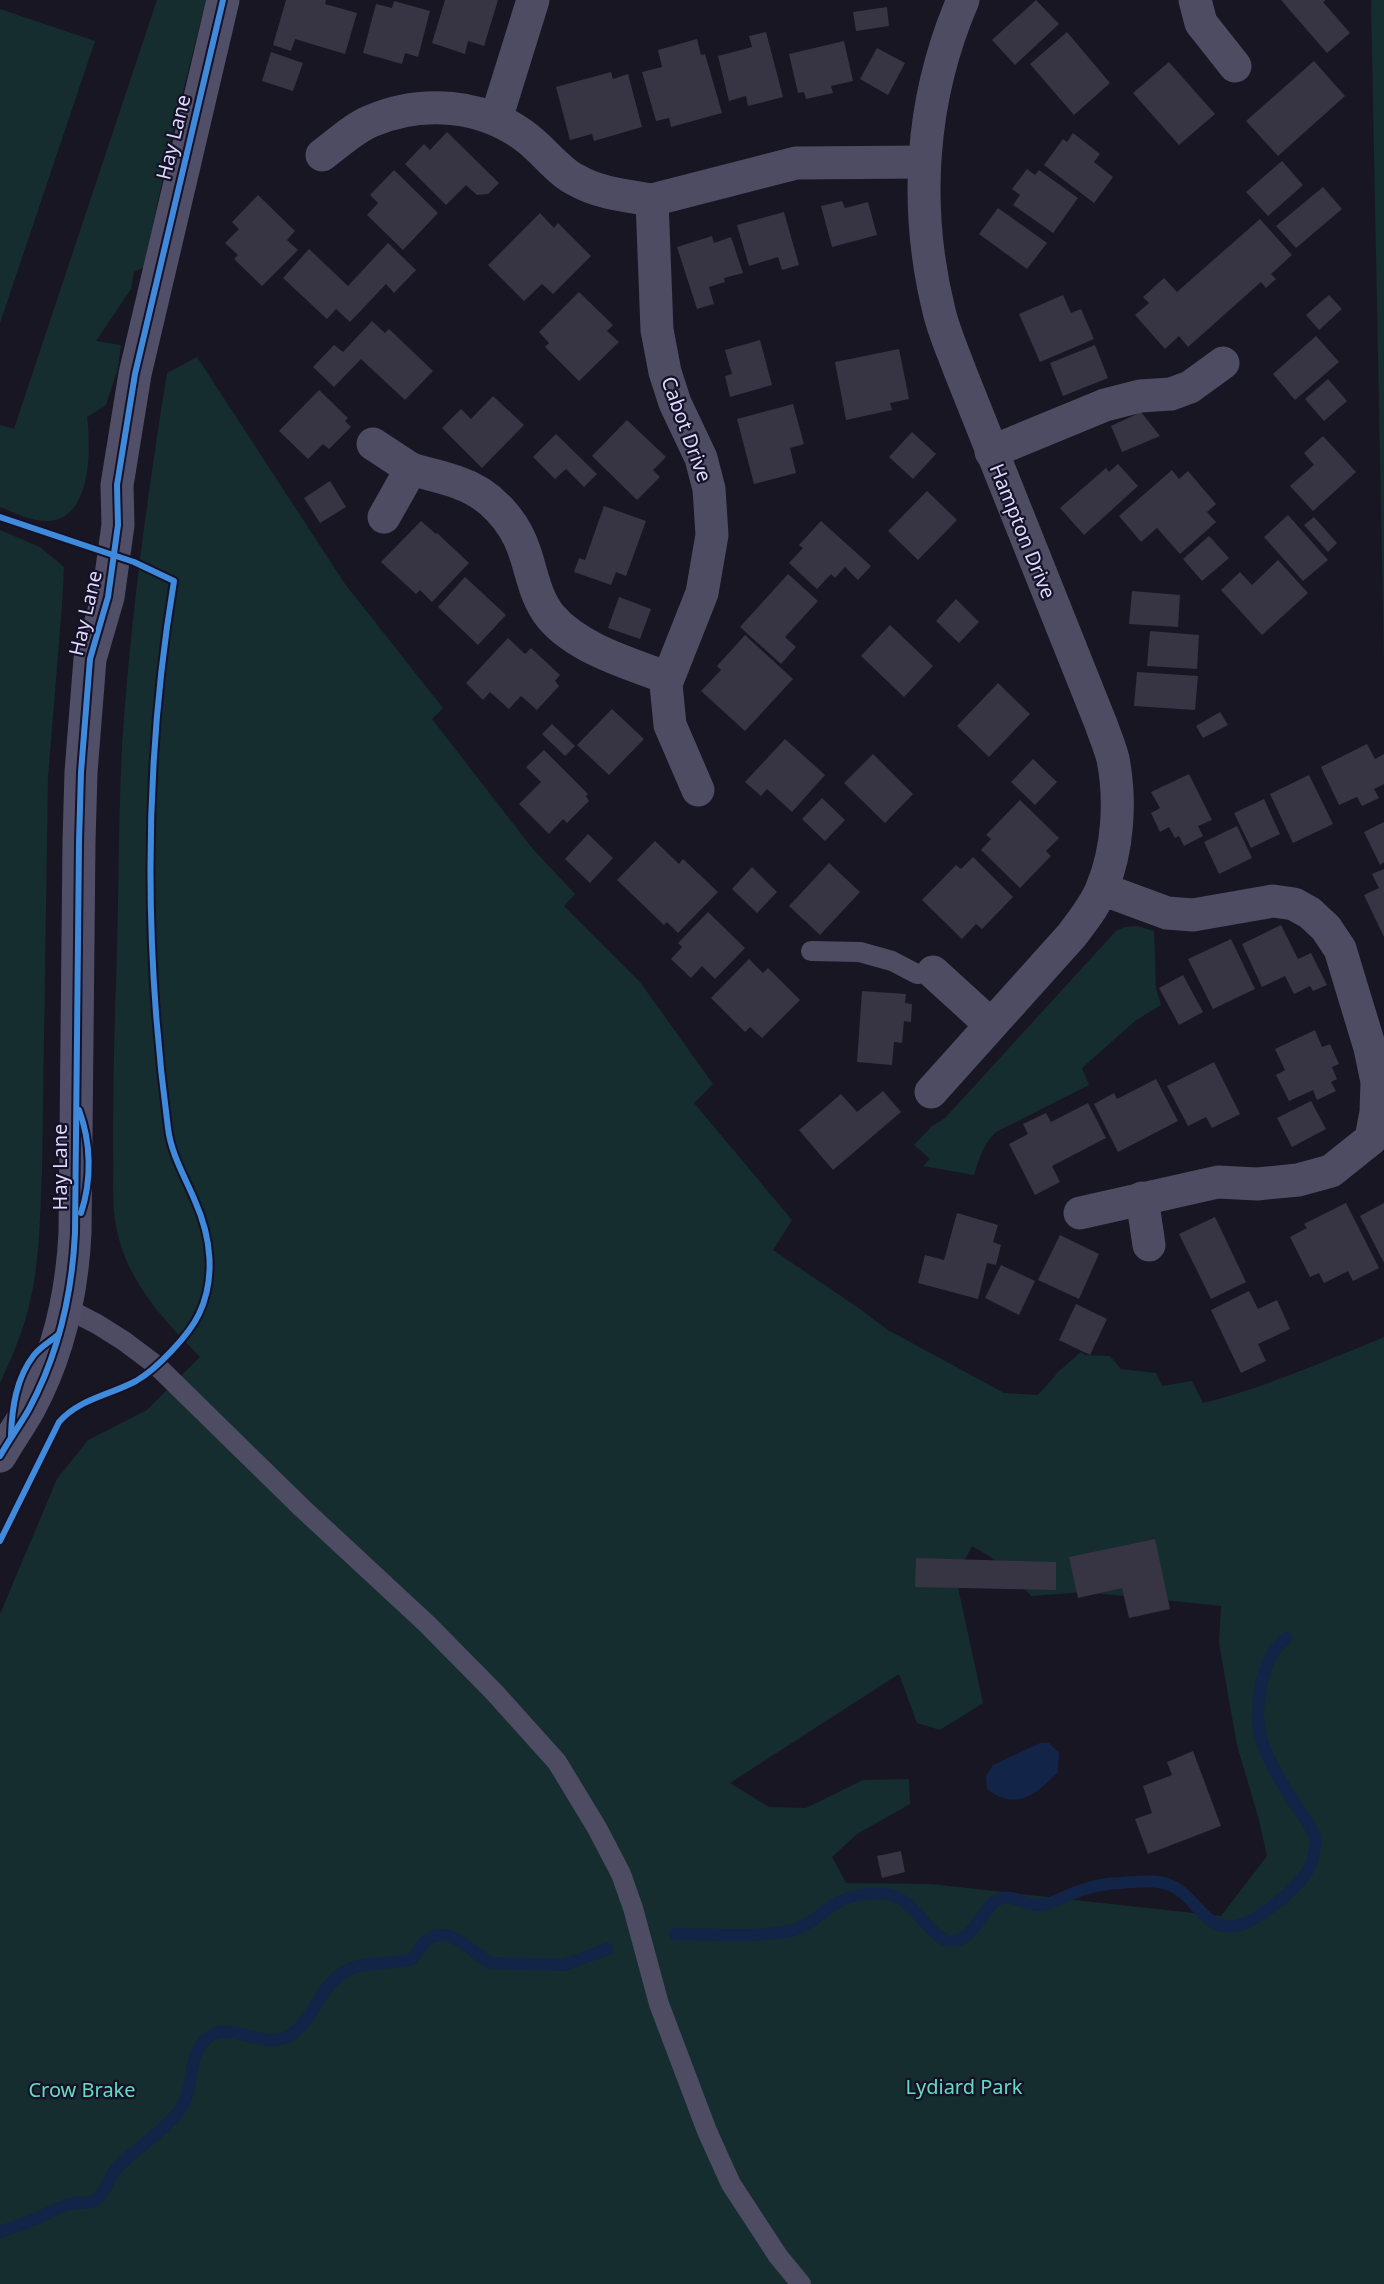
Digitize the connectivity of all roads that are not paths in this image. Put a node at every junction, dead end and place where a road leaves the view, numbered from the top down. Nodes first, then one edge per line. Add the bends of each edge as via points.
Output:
1 (223, 0) edge
2 (533, 0) edge
3 (963, 0) edge
4 (1195, 0) edge
5 (1235, 66) dead end
6 (496, 119) junction
7 (322, 154) dead end
8 (923, 162) junction
9 (652, 200) junction
10 (1222, 363) dead end
11 (373, 444) dead end
12 (991, 452) junction
13 (411, 469) junction
14 (384, 517) dead end
15 (668, 678) junction
16 (698, 790) dead end
17 (1102, 889) junction
18 (811, 951) dead end
19 (933, 972) joint
20 (990, 1024) junction
21 (931, 1092) dead end
22 (1142, 1198) junction
23 (1080, 1213) dead end
24 (1149, 1245) dead end
25 (66, 1308) junction
26 (0, 1456) edge
27 (801, 2284) edge

1 - 25 street, Hay Lane via 135,374 117,484 118,525 108,597 90,659 79,842 75,1233
2 - 6 street
3 - 8 street, Hampton Drive via 936,80
4 - 5 street via 1201,23
6 - 7 street via 473,111 437,107 398,111 369,122
6 - 9 street via 526,137 575,180 624,196
8 - 9 street via 796,162
8 - 12 street, Hampton Drive via 923,216 940,315
9 - 15 street, Cabot Drive via 657,330 675,403 701,458 709,489 712,536 702,593
10 - 12 street via 1190,387 1105,405
11 - 13 street
12 - 17 street, Hampton Drive via 1113,759 1116,822
13 - 14 street
13 - 15 street via 482,494 514,526 537,594 552,617 573,635 602,652
15 - 16 street, Cabot Drive via 670,725
17 - 20 street, Hampton Drive via 1072,935
17 - 22 street via 1167,913 1193,915 1274,901 1294,904 1310,913 1340,949 1377,1082 1371,1139 1331,1171 1298,1180 1257,1184 1218,1182
18 - 19 lane via 860,952 892,961 917,974
19 - 20 street
20 - 21 street, Hampton Drive
22 - 23 street
22 - 24 street
25 - 26 street, Hay Lane via 42,1381
25 - 27 lane via 98,1324 156,1365 427,1624 557,1762 621,1874 659,2004 731,2184

